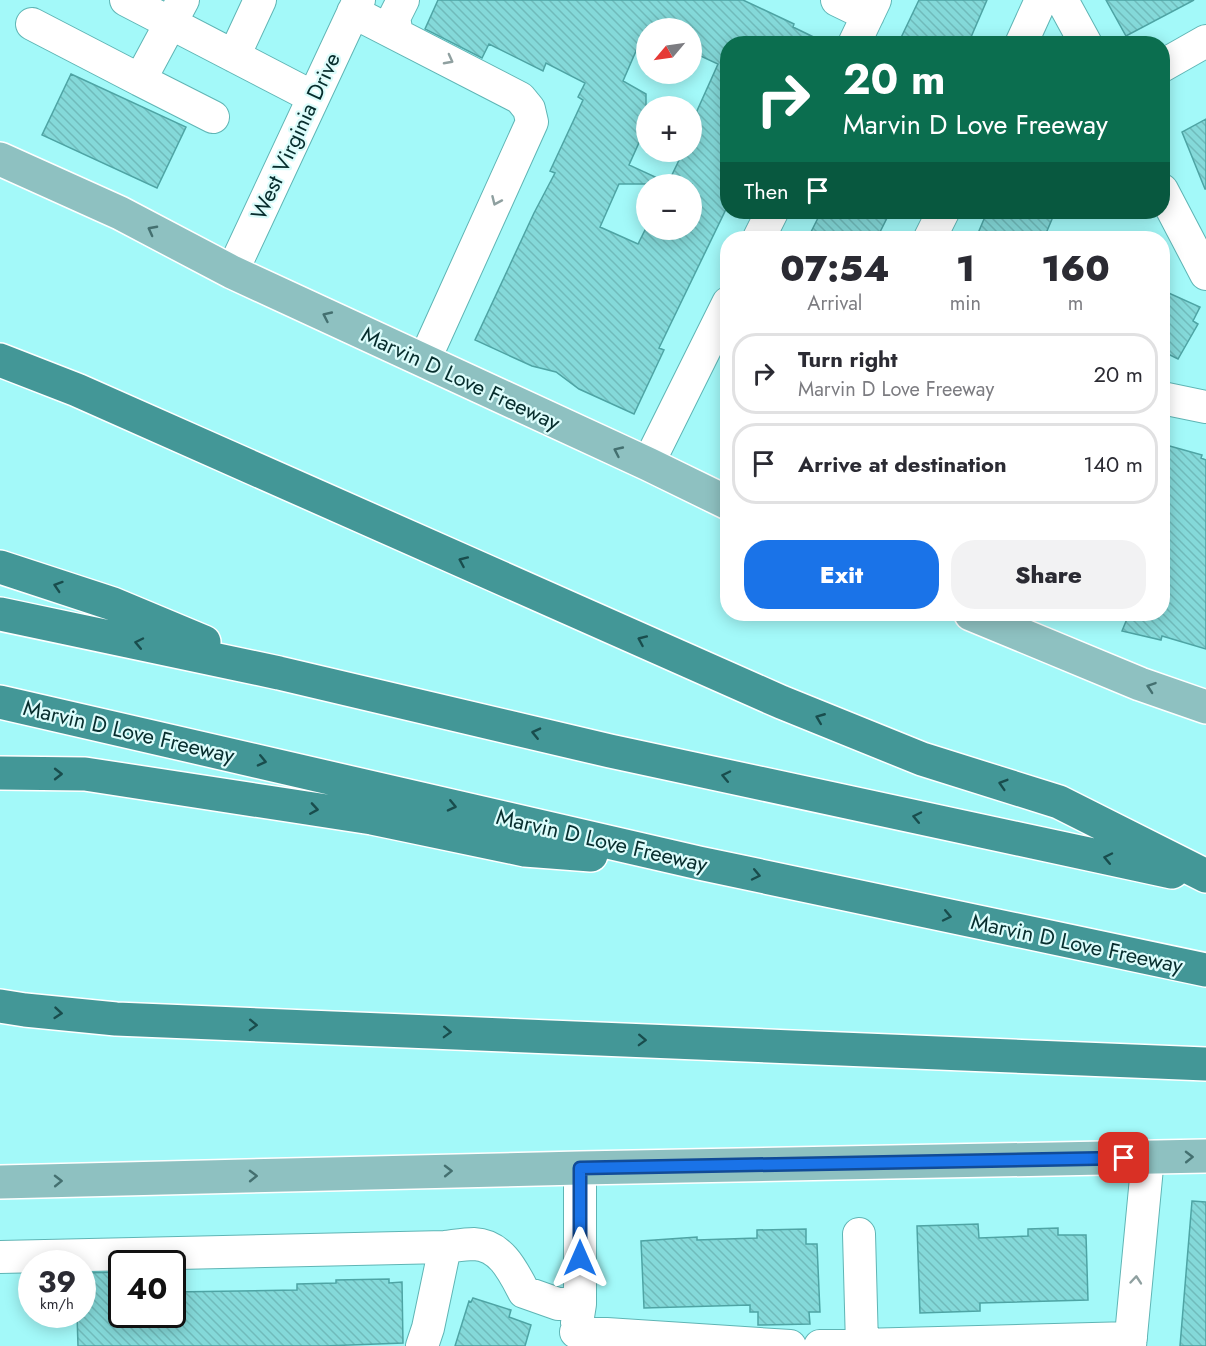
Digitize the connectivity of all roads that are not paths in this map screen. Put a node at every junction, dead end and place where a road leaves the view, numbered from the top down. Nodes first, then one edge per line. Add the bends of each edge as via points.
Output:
1 (126, 0) edge
2 (260, 0) edge
3 (403, 0) edge
4 (837, 0) edge
5 (1041, 0) edge
6 (1062, 0) edge
7 (356, 6) edge
8 (872, 7) edge
9 (177, 12) edge
10 (32, 24) dead end
11 (397, 34) junction
12 (858, 36) edge
13 (1025, 36) edge
14 (1082, 36) edge
15 (1206, 41) edge
16 (234, 56) junction
17 (1170, 61) edge
18 (141, 80) junction
19 (314, 97) junction
20 (213, 117) dead end
21 (0, 159) edge
22 (1170, 205) edge
23 (232, 272) junction
24 (1206, 274) edge
25 (720, 319) edge
26 (0, 360) edge
27 (424, 361) junction
28 (1170, 400) edge
29 (1206, 407) edge
30 (648, 464) junction
31 (720, 499) edge
32 (0, 567) edge
33 (0, 614) edge
34 (988, 621) edge
35 (279, 673) junction
36 (0, 702) edge
37 (1206, 706) edge
38 (0, 773) edge
39 (699, 863) junction
40 (1206, 878) edge
41 (1206, 970) edge
42 (0, 1006) edge
43 (1206, 1064) edge
44 (1206, 1156) edge
45 (1148, 1157) junction
46 (580, 1168) junction
47 (0, 1182) edge
48 (860, 1234) dead end
49 (444, 1247) junction
50 (0, 1257) edge
51 (576, 1327) edge
52 (1131, 1342) edge
53 (723, 1344) edge
54 (862, 1345) edge
55 (422, 1346) edge
56 (790, 1346) edge
57 (819, 1346) edge

1 - 9 street
2 - 16 street
3 - 11 street via 394,18
4 - 8 street
5 - 13 street
6 - 14 street
7 - 11 street
7 - 19 street, West Virginia Drive
8 - 12 street
9 - 16 street
9 - 18 street
10 - 18 street
11 -> 27 street via 520,98 529,109 532,122
15 - 17 street
16 - 19 street
18 - 20 street
19 - 23 street, West Virginia Drive
23 -> 21 main road, Marvin D Love Freeway via 120,213
22 - 24 street
27 -> 23 main road, Marvin D Love Freeway
25 - 30 street
40 -> 26 highway via 1059,802 922,759 781,702 76,390
30 -> 27 main road, Marvin D Love Freeway
28 - 29 street
30 - 31 main road, Marvin D Love Freeway
35 -> 32 highway via 113,604
35 -> 33 highway
37 -> 34 main road via 1140,684
40 -> 35 highway via 610,751
36 -> 39 highway, Marvin D Love Freeway
38 -> 39 highway via 85,774 372,819 525,850
39 -> 41 highway, Marvin D Love Freeway
42 -> 43 highway via 116,1019
45 -> 44 main road
45 - 46 main road
52 -> 45 street
47 -> 46 main road
46 - 51 street
48 - 54 street
49 - 50 street
49 - 51 street via 476,1244 500,1253 524,1292 558,1304
49 - 55 street
51 - 53 street
52 - 54 street
53 - 56 street
54 - 57 street

